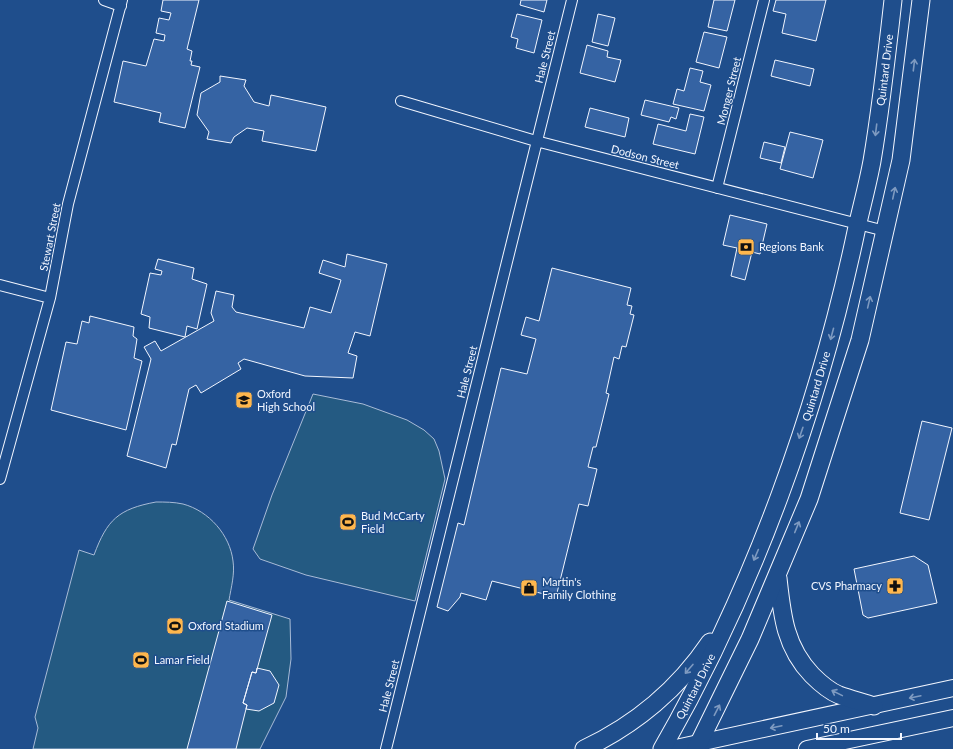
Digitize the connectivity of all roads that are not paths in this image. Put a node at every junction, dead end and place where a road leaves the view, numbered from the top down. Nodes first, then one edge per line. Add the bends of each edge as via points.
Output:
1 (104, 0) edge
2 (572, 0) edge
3 (764, 0) edge
4 (893, 0) edge
5 (922, 0) edge
6 (121, 3) edge
7 (401, 101) dead end
8 (536, 141) junction
9 (717, 188) junction
10 (858, 224) junction
11 (885, 231) junction
12 (0, 285) edge
13 (50, 298) junction
14 (0, 479) edge
15 (777, 576) junction
16 (741, 590) junction
17 (953, 688) edge
18 (874, 706) junction
19 (953, 718) edge
20 (697, 747) edge
21 (386, 749) edge
22 (584, 749) edge
23 (662, 749) edge
24 (671, 749) edge
25 (807, 749) edge

1 - 6 street
2 - 8 street, Hale Street
3 - 9 street, Monger Street
4 -> 10 highway, Quintard Drive via 872,160
11 -> 5 highway via 906,128
6 - 13 street, Stewart Street via 68,204
7 - 8 street, Dodson Street
8 - 9 street, Dodson Street
8 - 21 street, Hale Street
9 - 10 street, Dodson Street
10 - 11 street, Dodson Street
10 -> 16 highway, Quintard Drive via 830,341 804,424
15 -> 11 highway via 809,499 845,390 860,340
12 - 13 street
13 - 14 street, Stewart Street
18 -> 15 highway via 832,691 817,680 799,660 787,637
20 -> 15 highway via 737,668
16 -> 22 highway via 706,648 678,682 627,725
16 - 23 highway, Quintard Drive via 707,667
17 -> 18 main road
18 -> 20 main road
19 - 25 main road
20 - 24 main road

